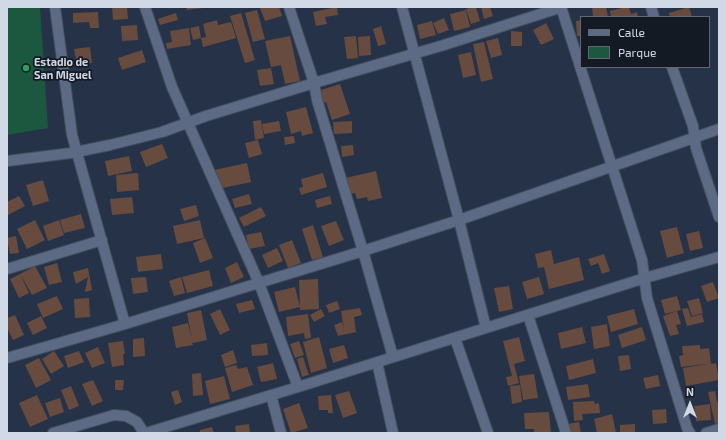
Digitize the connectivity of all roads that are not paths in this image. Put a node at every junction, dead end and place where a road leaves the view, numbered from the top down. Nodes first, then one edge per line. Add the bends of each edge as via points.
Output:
1 (55, 7) edge
2 (145, 7) edge
3 (289, 7) edge
4 (402, 7) edge
5 (561, 7) edge
6 (414, 54) junction
7 (580, 67) edge
8 (580, 68) edge
9 (672, 68) edge
10 (314, 83) junction
11 (188, 123) junction
12 (719, 129) edge
13 (695, 138) junction
14 (77, 152) junction
15 (7, 161) edge
16 (612, 167) junction
17 (719, 217) edge
18 (459, 220) junction
19 (102, 240) junction
20 (363, 251) junction
21 (719, 257) edge
22 (7, 269) edge
23 (644, 278) junction
24 (259, 283) junction
25 (528, 315) junction
26 (125, 324) junction
27 (486, 328) junction
28 (454, 338) junction
29 (393, 357) junction
30 (7, 358) edge
31 (377, 362) junction
32 (298, 387) junction
33 (271, 395) junction
34 (719, 429) edge
35 (53, 433) edge
36 (145, 433) edge
37 (281, 433) edge
38 (393, 433) edge
39 (488, 433) edge
40 (566, 433) edge
41 (690, 433) edge
42 (706, 433) edge

1 - 14 street via 72,135
2 - 11 street via 172,87
3 - 10 street
4 - 6 street
5 - 6 street
5 - 7 street
6 - 10 street
6 - 18 street
8 - 16 street
9 - 13 street
10 - 11 street
10 - 20 street
11 - 14 street via 162,132
11 - 24 street
12 - 13 street
13 - 16 street
13 - 17 street
14 - 15 street
14 - 19 street
16 - 18 street
16 - 23 street via 642,260
18 - 20 street
18 - 27 street
19 - 22 street
19 - 26 street
20 - 24 street
20 - 29 street
21 - 23 street
23 - 25 street
23 - 41 street via 647,298
24 - 26 street
24 - 32 street
25 - 27 street
25 - 40 street
26 - 30 street
27 - 28 street
28 - 29 street
28 - 39 street
29 - 31 street
31 - 32 street
31 - 38 street
32 - 33 street
33 - 36 street
33 - 37 street
34 - 42 street
35 - 36 street via 114,415 126,416 137,422

